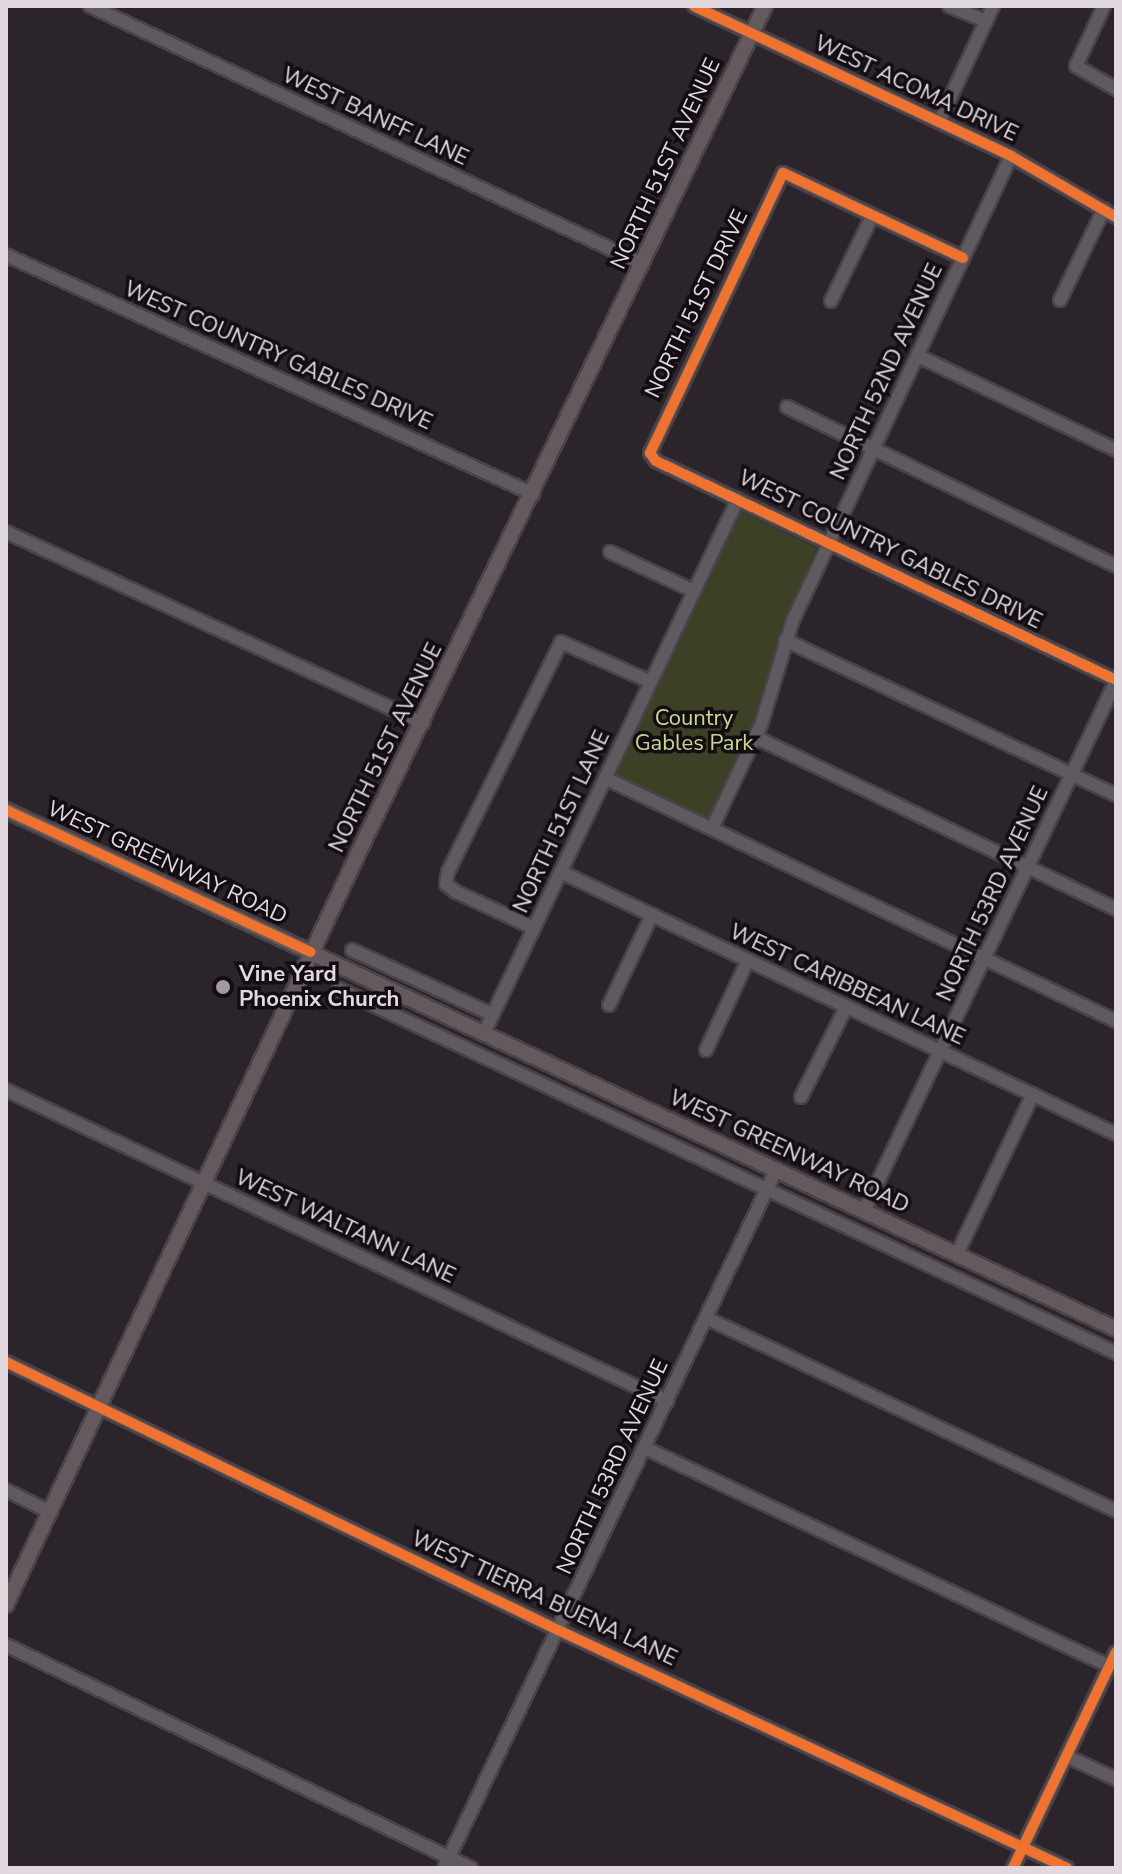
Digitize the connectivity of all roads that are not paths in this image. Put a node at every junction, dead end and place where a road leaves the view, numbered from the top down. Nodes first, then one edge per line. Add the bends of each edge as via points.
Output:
1 (90, 6) edge
2 (694, 6) edge
3 (765, 6) edge
4 (949, 6) edge
5 (993, 6) edge
6 (1104, 6) edge
7 (986, 21) junction
8 (752, 33) junction
9 (1116, 89) edge
10 (939, 122) junction
11 (1011, 156) junction
12 (1104, 209) junction
13 (872, 216) junction
14 (1116, 217) edge
15 (6, 255) edge
16 (963, 258) junction
17 (643, 264) junction
18 (1060, 300) dead end
19 (831, 301) dead end
20 (918, 356) junction
21 (787, 407) dead end
22 (872, 448) junction
23 (1116, 450) edge
24 (650, 453) joint
25 (533, 494) junction
26 (738, 499) junction
27 (6, 532) edge
28 (828, 543) junction
29 (610, 552) dead end
30 (1116, 566) edge
31 (694, 591) junction
32 (785, 640) junction
33 (1116, 680) edge
34 (651, 682) junction
35 (423, 723) junction
36 (755, 737) junction
37 (1071, 774) junction
38 (605, 778) junction
39 (1116, 795) edge
40 (6, 810) edge
41 (712, 828) junction
42 (1027, 867) junction
43 (561, 872) junction
44 (1116, 909) edge
45 (652, 915) junction
46 (534, 928) junction
47 (352, 950) dead end
48 (311, 952) junction
49 (984, 958) junction
50 (748, 960) junction
51 (339, 989) dead end
52 (609, 1005) dead end
53 (846, 1007) junction
54 (493, 1015) junction
55 (1116, 1021) edge
56 (484, 1033) junction
57 (706, 1050) dead end
58 (940, 1052) junction
59 (535, 1057) junction
60 (525, 1077) junction
61 (6, 1090) edge
62 (1033, 1094) junction
63 (801, 1097) dead end
64 (1116, 1134) edge
65 (776, 1170) junction
66 (205, 1183) junction
67 (767, 1189) junction
68 (864, 1211) junction
69 (957, 1254) junction
70 (1025, 1286) junction
71 (1016, 1306) junction
72 (706, 1318) junction
73 (1116, 1329) edge
74 (1116, 1353) edge
75 (6, 1362) edge
76 (667, 1401) junction
77 (100, 1407) junction
78 (645, 1448) junction
79 (6, 1490) edge
80 (1116, 1511) edge
81 (50, 1512) junction
82 (8, 1597) edge
83 (558, 1630) junction
84 (6, 1645) edge
85 (1116, 1652) edge
86 (1109, 1666) junction
87 (1066, 1756) junction
88 (1116, 1779) edge
89 (1023, 1847) junction
90 (447, 1863) edge
91 (471, 1868) edge
92 (1013, 1868) edge
93 (1067, 1868) edge

1 - 17 street, WEST BANFF LANE
2 - 8 street, WEST ACOMA DRIVE
3 - 8 main road, NORTH 51ST AVENUE
4 - 7 street
5 - 7 street
6 - 9 street via 1076,66
7 - 10 street
8 - 10 street, WEST ACOMA DRIVE
8 - 17 main road, NORTH 51ST AVENUE
10 - 11 street, WEST ACOMA DRIVE
11 - 12 street, WEST ACOMA DRIVE
11 - 16 street, NORTH 52ND AVENUE
12 - 14 street, WEST ACOMA DRIVE
12 - 18 street
13 - 16 street
13 - 19 street
13 - 24 street, NORTH 51ST DRIVE via 783,173
15 - 25 street, WEST COUNTRY GABLES DRIVE
16 - 20 street, NORTH 52ND AVENUE
17 - 25 main road, NORTH 51ST AVENUE
20 - 22 street, NORTH 52ND AVENUE
20 - 23 street
21 - 22 street
22 - 28 street, NORTH 52ND AVENUE
22 - 30 street
24 - 26 street, WEST COUNTRY GABLES DRIVE via 656,461
25 - 35 main road, NORTH 51ST AVENUE
26 - 28 street, WEST COUNTRY GABLES DRIVE
26 - 31 street, NORTH 51ST LANE
27 - 35 street
28 - 32 street, NORTH 52ND AVENUE
28 - 33 street, WEST COUNTRY GABLES DRIVE
29 - 31 street
31 - 34 street, NORTH 51ST LANE
32 - 36 street, NORTH 52ND AVENUE
32 - 37 street
33 - 37 street, NORTH 53RD AVENUE
34 - 38 street, NORTH 51ST LANE
34 - 46 street via 561,642 446,884
35 - 48 main road, NORTH 51ST AVENUE
36 - 41 street, NORTH 52ND AVENUE
36 - 42 street
37 - 39 street
37 - 42 street, NORTH 53RD AVENUE
38 - 41 street
38 - 43 street, NORTH 51ST LANE
40 - 48 main road, WEST GREENWAY ROAD
41 - 49 street
42 - 44 street
42 - 49 street, NORTH 53RD AVENUE
43 - 45 street, WEST CARIBBEAN LANE
43 - 46 street, NORTH 51ST LANE
45 - 50 street, WEST CARIBBEAN LANE
45 - 52 street
46 - 54 street, NORTH 51ST LANE
47 - 54 street
48 - 56 main road, WEST GREENWAY ROAD
48 - 66 main road, NORTH 51ST AVENUE
49 - 55 street
49 - 58 street, NORTH 53RD AVENUE
50 - 53 street, WEST CARIBBEAN LANE
50 - 57 street
51 - 60 street, WEST GREENWAY ROAD
53 - 58 street, WEST CARIBBEAN LANE
53 - 63 street
54 - 56 street, NORTH 51ST LANE
56 - 59 main road, WEST GREENWAY ROAD
58 - 62 street, WEST CARIBBEAN LANE
58 - 68 street, NORTH 53RD AVENUE
59 - 60 street
59 - 65 main road, WEST GREENWAY ROAD
60 - 67 street, WEST GREENWAY ROAD
61 - 66 street, WEST WALTANN LANE
62 - 64 street, WEST CARIBBEAN LANE
62 - 69 street
65 - 67 street, NORTH 53RD AVENUE
65 - 68 main road, WEST GREENWAY ROAD
66 - 76 street, WEST WALTANN LANE
66 - 77 main road, NORTH 51ST AVENUE
67 - 71 street, WEST GREENWAY ROAD
67 - 72 street, NORTH 53RD AVENUE
68 - 69 main road, WEST GREENWAY ROAD
69 - 70 main road, WEST GREENWAY ROAD
70 - 71 street
70 - 73 main road, WEST GREENWAY ROAD
71 - 74 street, WEST GREENWAY ROAD
72 - 76 street, NORTH 53RD AVENUE
72 - 80 street
75 - 77 street, WEST TIERRA BUENA LANE
76 - 78 street, NORTH 53RD AVENUE
77 - 81 main road, NORTH 51ST AVENUE
77 - 83 street, WEST TIERRA BUENA LANE
78 - 83 street, NORTH 53RD AVENUE
78 - 86 street
79 - 81 street
81 - 82 main road, NORTH 51ST AVENUE
83 - 89 street, WEST TIERRA BUENA LANE
83 - 90 street, NORTH 53RD AVENUE
84 - 90 street
85 - 86 street
86 - 87 street
87 - 88 street
87 - 89 street
89 - 92 street
89 - 93 street, WEST TIERRA BUENA LANE
90 - 91 street

